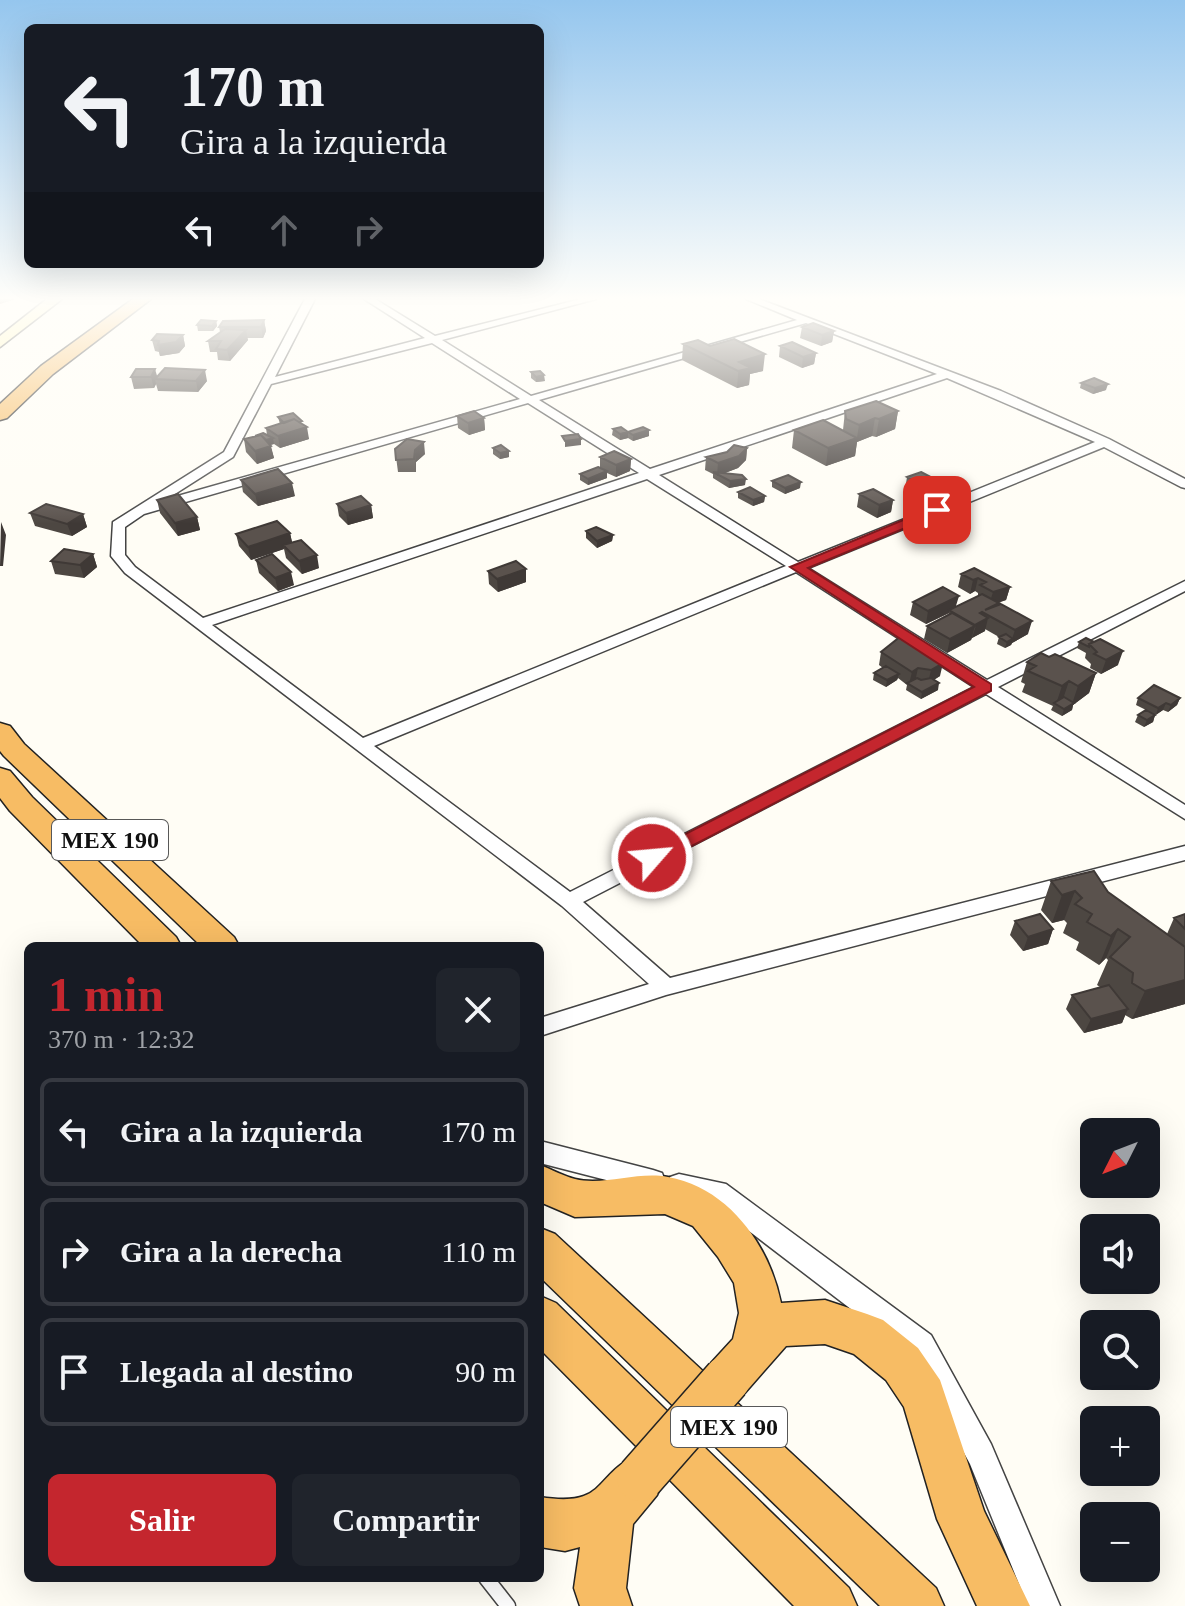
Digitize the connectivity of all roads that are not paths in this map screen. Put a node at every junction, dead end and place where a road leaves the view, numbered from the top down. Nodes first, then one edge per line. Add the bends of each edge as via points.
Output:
1 (23, 374) edge
2 (43, 374) edge
3 (271, 374) edge
4 (298, 374) edge
5 (488, 374) edge
6 (620, 374) edge
7 (947, 374) joint
8 (267, 382) junction
9 (0, 395) edge
10 (529, 400) junction
11 (0, 414) edge
12 (1105, 442) junction
13 (648, 474) junction
14 (1185, 484) edge
15 (140, 511) junction
16 (797, 567) junction
17 (1185, 585) edge
18 (201, 624) junction
19 (986, 687) junction
20 (0, 732) edge
21 (361, 745) junction
22 (0, 778) edge
23 (1185, 813) edge
24 (1185, 853) edge
25 (569, 901) junction
26 (138, 930) edge
27 (158, 942) edge
28 (218, 942) edge
29 (666, 987) junction
30 (544, 1026) edge
31 (544, 1153) edge
32 (544, 1185) edge
33 (544, 1252) edge
34 (544, 1322) edge
35 (740, 1364) junction
36 (625, 1496) junction
37 (544, 1523) edge
38 (489, 1582) edge
39 (508, 1606) edge
40 (606, 1606) edge
41 (831, 1606) edge
42 (918, 1606) edge
43 (1004, 1606) edge
44 (1044, 1606) edge

1 - 9 highway
2 - 11 highway
3 - 8 street
4 - 8 street
5 - 10 street
6 - 10 street
7 - 12 street
7 - 13 street
8 - 15 street via 229,454
10 - 13 street
10 - 15 street
12 - 14 street
12 - 16 street
13 - 16 street
13 - 18 street
15 - 18 street via 118,525 118,556
16 - 19 street
16 - 21 street
17 - 19 street
18 - 21 street
19 - 23 street
19 - 25 street
20 - 28 highway, MEX 190
21 - 25 street
22 - 26 highway, MEX 190
24 - 29 street
25 - 29 street
26 - 27 highway, MEX 190
29 - 30 street
31 - 44 street via 628,1177 717,1192 921,1345 981,1454
32 - 35 highway via 575,1198 667,1195 708,1213 754,1277 761,1313
33 - 42 highway, MEX 190
34 - 41 highway, MEX 190
35 - 36 highway, bridge
35 - 43 highway via 775,1325 825,1322 867,1336 902,1364 924,1396 962,1519
36 - 37 highway via 565,1526
36 - 40 highway via 600,1588
38 - 39 lane

